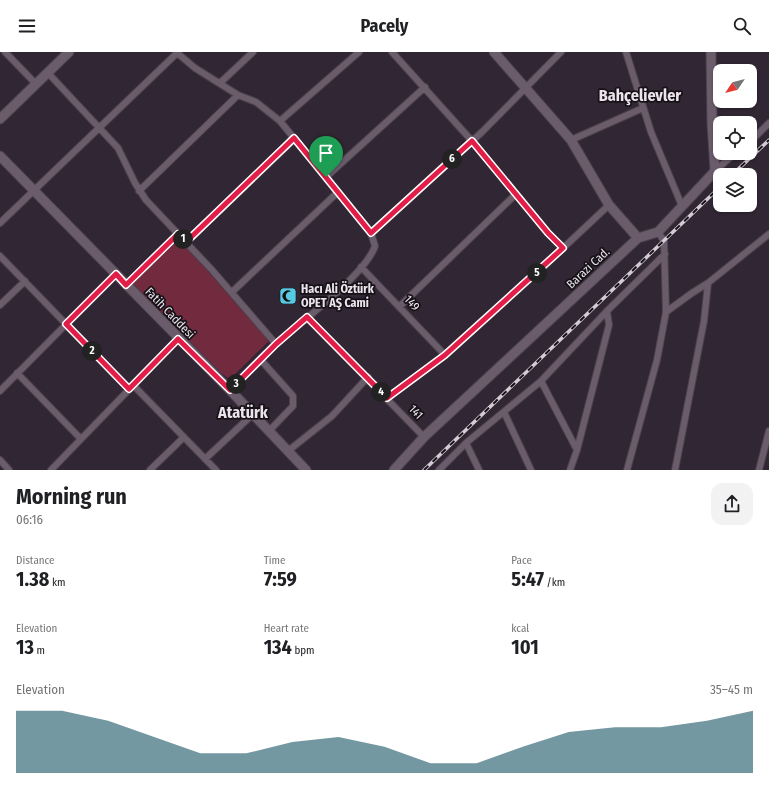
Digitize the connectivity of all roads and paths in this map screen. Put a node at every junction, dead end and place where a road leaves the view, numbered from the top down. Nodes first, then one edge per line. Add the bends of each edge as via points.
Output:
1 (5, 52) edge
2 (69, 52) edge
3 (177, 52) edge
4 (253, 52) edge
5 (359, 52) edge
6 (392, 52) edge
7 (494, 52) edge
8 (561, 52) edge
9 (626, 52) edge
10 (711, 52) edge
11 (48, 72) junction
12 (36, 84) junction
13 (220, 84) junction
14 (425, 87) junction
15 (525, 87) junction
16 (238, 95) junction
17 (643, 108) junction
18 (0, 119) edge
19 (280, 121) junction
20 (769, 123) edge
21 (99, 127) junction
22 (757, 135) edge
23 (294, 138) junction
24 (570, 140) junction
25 (472, 141) junction
26 (0, 156) edge
27 (728, 160) edge
28 (716, 168) edge
29 (719, 168) edge
30 (713, 174) edge
31 (326, 177) junction
32 (139, 190) junction
33 (33, 191) junction
34 (338, 192) junction
35 (516, 194) junction
36 (609, 205) junction
37 (682, 206) junction
38 (0, 223) edge
39 (658, 232) junction
40 (371, 233) junction
41 (178, 234) junction
42 (769, 234) edge
43 (638, 238) junction
44 (186, 242) junction
45 (563, 248) junction
46 (665, 254) junction
47 (0, 256) edge
48 (361, 266) junction
49 (116, 274) junction
50 (25, 281) junction
51 (708, 283) junction
52 (126, 285) junction
53 (232, 292) junction
54 (0, 305) edge
55 (400, 306) junction
56 (607, 311) junction
57 (666, 312) junction
58 (307, 317) junction
59 (66, 324) junction
60 (178, 339) junction
61 (276, 344) junction
62 (445, 355) junction
63 (260, 359) junction
64 (18, 373) junction
65 (368, 377) junction
66 (541, 381) junction
67 (131, 387) junction
68 (230, 390) junction
69 (0, 391) edge
70 (387, 398) junction
71 (504, 412) junction
72 (253, 414) junction
73 (269, 430) junction
74 (769, 431) edge
75 (184, 437) junction
76 (424, 437) junction
77 (81, 439) junction
78 (466, 443) junction
79 (577, 450) junction
80 (288, 451) junction
81 (205, 459) junction
82 (0, 460) edge
83 (9, 470) edge
84 (51, 470) edge
85 (150, 470) edge
86 (216, 470) edge
87 (306, 470) edge
88 (394, 470) edge
89 (439, 470) edge
90 (479, 470) edge
91 (532, 470) edge
92 (570, 470) edge
93 (627, 470) edge
94 (675, 470) edge
95 (759, 470) edge

1 - 12 street
2 - 11 street
3 - 13 street via 195,68
3 - 21 street
4 - 13 street
5 - 19 street
6 - 14 street
7 - 15 street
8 - 15 street
9 - 17 street
10 - 28 street
11 - 12 street
11 - 21 street
12 - 18 street
13 - 16 street
14 - 25 street
14 - 31 street
15 - 24 street
15 - 25 street
16 - 19 street via 256,102
16 - 32 street
17 - 24 street
17 - 37 street
19 - 23 street
20 - 22 street
21 - 32 street via 118,148
21 - 33 street
23 - 31 street
23 - 44 street
24 - 36 street
25 - 35 street
25 - 40 street
26 - 33 street, Fatih Caddesi
27 - 29 street
30 - 37 street
31 - 34 street
32 - 41 street
33 - 38 street
33 - 49 street, Fatih Caddesi
34 - 40 street
34 - 53 street
35 - 45 street
35 - 55 street
36 - 43 street
36 - 45 street
37 - 39 street
39 - 43 street, Barazi Cad.
39 - 46 street via 664,241
40 - 48 street via 375,246 370,257
41 - 44 street
41 - 52 street
42 - 51 street
43 - 76 street, Barazi Cad.
44 - 53 street
45 - 62 street
46 - 56 street
46 - 57 street
47 - 50 street
48 - 55 street, 149
48 - 58 street via 326,302
49 - 52 street, Fatih Caddesi
49 - 59 street
50 - 54 street
50 - 59 street
51 - 57 street
51 - 94 street via 702,329
52 - 60 street, Fatih Caddesi
53 - 61 street
55 - 62 street, 149
56 - 66 street
56 - 79 street via 609,325
57 - 93 street via 657,360
58 - 61 street
58 - 65 street, 141
59 - 64 street
59 - 67 street
60 - 67 street
60 - 68 street, Fatih Caddesi
61 - 63 street
62 - 70 street
63 - 68 street
63 - 73 street via 293,396 295,402
64 - 69 street
64 - 77 street
65 - 70 street, 141
65 - 80 street via 332,416
66 - 71 street
66 - 79 street
67 - 75 street
67 - 77 street
68 - 72 street, Fatih Caddesi
70 - 76 street, 141
71 - 78 street
71 - 91 street
72 - 73 street, Fatih Caddesi
72 - 81 street
73 - 80 street, Fatih Caddesi
74 - 95 street
75 - 81 street
75 - 85 street
76 - 88 street, Barazi Cad.
77 - 84 street
78 - 89 street
78 - 90 street
79 - 92 street
80 - 87 street, Fatih Caddesi
81 - 86 street
82 - 83 street

